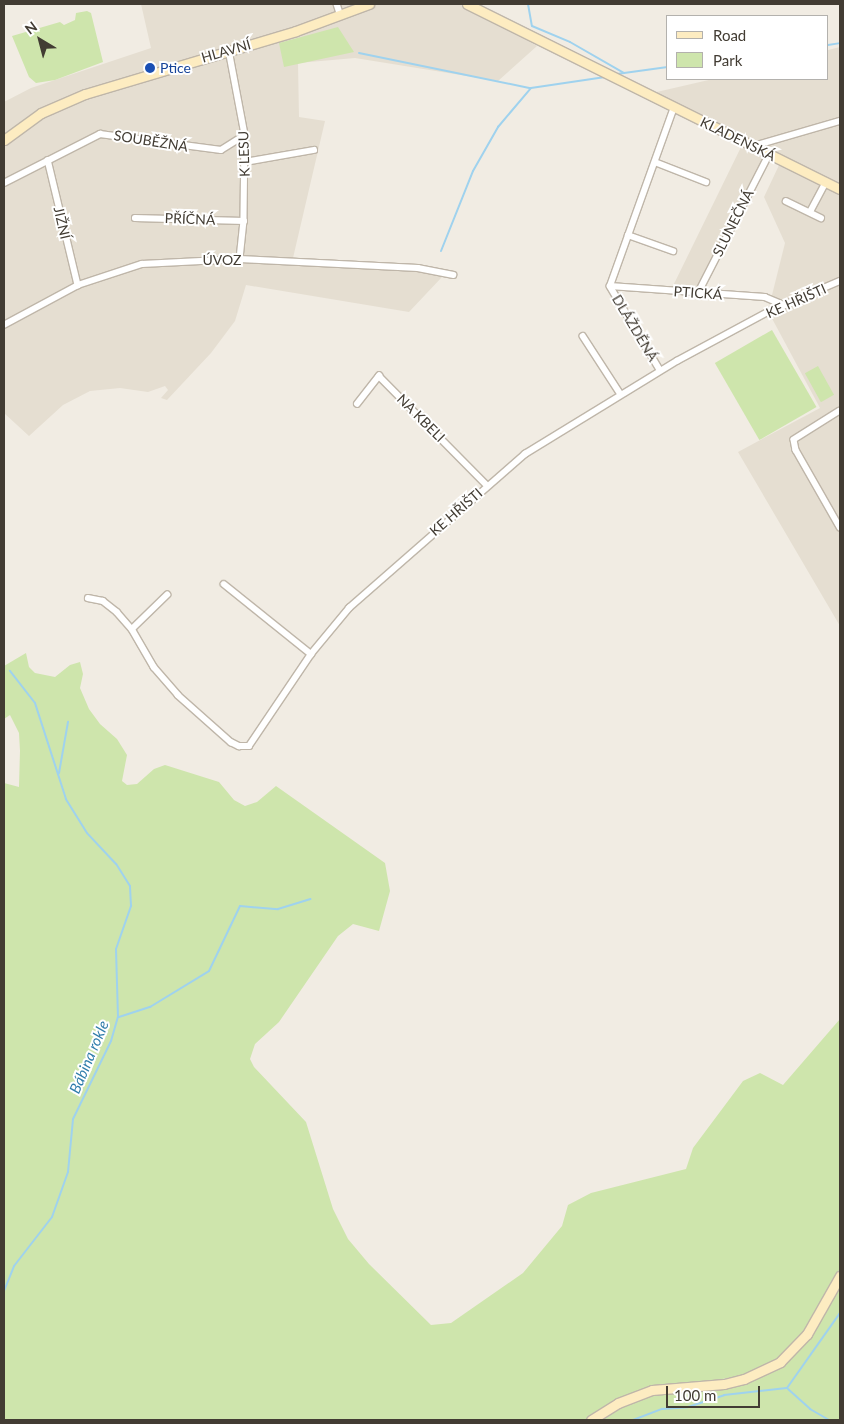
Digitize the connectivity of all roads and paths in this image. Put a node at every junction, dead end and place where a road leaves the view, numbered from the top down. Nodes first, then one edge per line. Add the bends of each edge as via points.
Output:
1 (337, 4) edge
2 (369, 4) edge
3 (467, 4) edge
4 (340, 13) junction
5 (229, 50) junction
6 (674, 107) junction
7 (840, 121) edge
8 (245, 135) junction
9 (4, 140) edge
10 (752, 146) junction
11 (314, 150) dead end
12 (769, 154) junction
13 (48, 160) junction
14 (245, 162) junction
15 (655, 162) junction
16 (706, 182) dead end
17 (826, 182) junction
18 (4, 183) edge
19 (840, 189) edge
20 (786, 201) dead end
21 (810, 212) junction
22 (135, 218) dead end
23 (821, 218) dead end
24 (244, 221) junction
25 (628, 235) junction
26 (672, 251) dead end
27 (240, 259) junction
28 (453, 275) dead end
29 (840, 281) edge
30 (78, 285) junction
31 (610, 286) junction
32 (698, 293) junction
33 (784, 304) junction
34 (4, 325) edge
35 (583, 336) dead end
36 (660, 370) junction
37 (620, 393) junction
38 (357, 404) dead end
39 (840, 411) edge
40 (487, 485) junction
41 (838, 518) edge
42 (840, 526) edge
43 (224, 584) dead end
44 (167, 595) dead end
45 (88, 598) dead end
46 (132, 629) junction
47 (311, 654) junction
48 (840, 1276) edge
49 (591, 1420) edge

1 - 4 street
2 - 4 main road, HLAVNÍ
3 - 6 main road, KLADENSKÁ
4 - 5 main road, HLAVNÍ via 296,31
5 - 8 street, K LESU
5 - 9 main road, HLAVNÍ via 80,96 41,113
6 - 10 main road, KLADENSKÁ
6 - 15 street
7 - 10 street
8 - 13 street, SOUBĚŽNÁ via 221,150 100,134
8 - 14 street, K LESU
10 - 12 main road, KLADENSKÁ
11 - 14 street
12 - 17 main road, KLADENSKÁ
12 - 32 street, SLUNEČNÁ
13 - 18 street, SOUBĚŽNÁ
13 - 30 street, JIŽNÍ
14 - 24 street, K LESU
15 - 16 street
15 - 25 street
17 - 19 main road, KLADENSKÁ
17 - 21 street
20 - 21 street
21 - 23 street
22 - 24 street, PŘÍČNÁ
24 - 27 street, K LESU
25 - 26 street
25 - 31 street
27 - 28 street, ÚVOZ via 418,268
27 - 30 street, ÚVOZ via 142,264
29 - 33 street, KE HŘIŠTI
30 - 34 street, ÚVOZ
31 - 32 street, PTICKÁ
31 - 36 street, DLÁŽDĚNÁ
32 - 33 street, PTICKÁ via 765,298
33 - 36 street, KE HŘIŠTI
35 - 37 street
36 - 37 street, KE HŘIŠTI
37 - 40 street, KE HŘIŠTI via 555,433
38 - 40 street, NA KBELI via 379,376
39 - 41 street via 796,437 796,450
40 - 47 street, KE HŘIŠTI via 372,585
41 - 42 street
43 - 47 street
44 - 46 street
45 - 46 street, KE HŘIŠTI via 110,606
46 - 47 street, KE HŘIŠTI via 166,683 239,746 248,746 254,741
48 - 49 main road via 808,1334 780,1362 744,1379 724,1384 652,1390 618,1403

